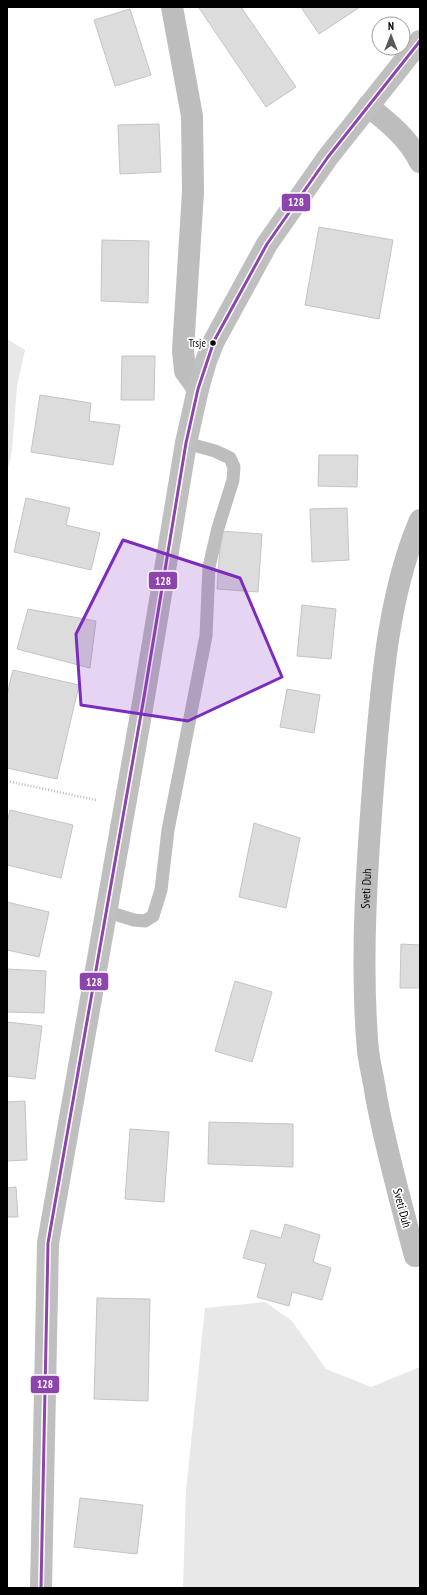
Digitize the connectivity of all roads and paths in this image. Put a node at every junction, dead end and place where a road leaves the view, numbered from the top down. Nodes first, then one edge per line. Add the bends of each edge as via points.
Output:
1 (172, 7) edge
2 (420, 41) edge
3 (368, 106) junction
4 (420, 162) edge
5 (198, 389) junction
6 (186, 443) junction
7 (7, 510) edge
8 (7, 515) edge
9 (420, 520) edge
10 (7, 781) edge
11 (90, 799) dead end
12 (105, 911) junction
13 (415, 1256) dead end
14 (41, 1588) edge

1 - 5 street via 192,116 193,192 183,350 185,371
2 - 3 main road
3 - 4 street via 412,146
3 - 5 main road via 267,244 214,341
5 - 6 main road
6 - 12 main road
6 - 12 lane via 230,458 234,467 233,480 209,566 206,636 168,830 161,890 153,916 145,921
7 - 8 path
9 - 13 street, Sveti Duh via 409,546 391,623 379,720 368,845 365,967 368,1052 386,1150
10 - 11 path
12 - 14 main road via 48,1243

